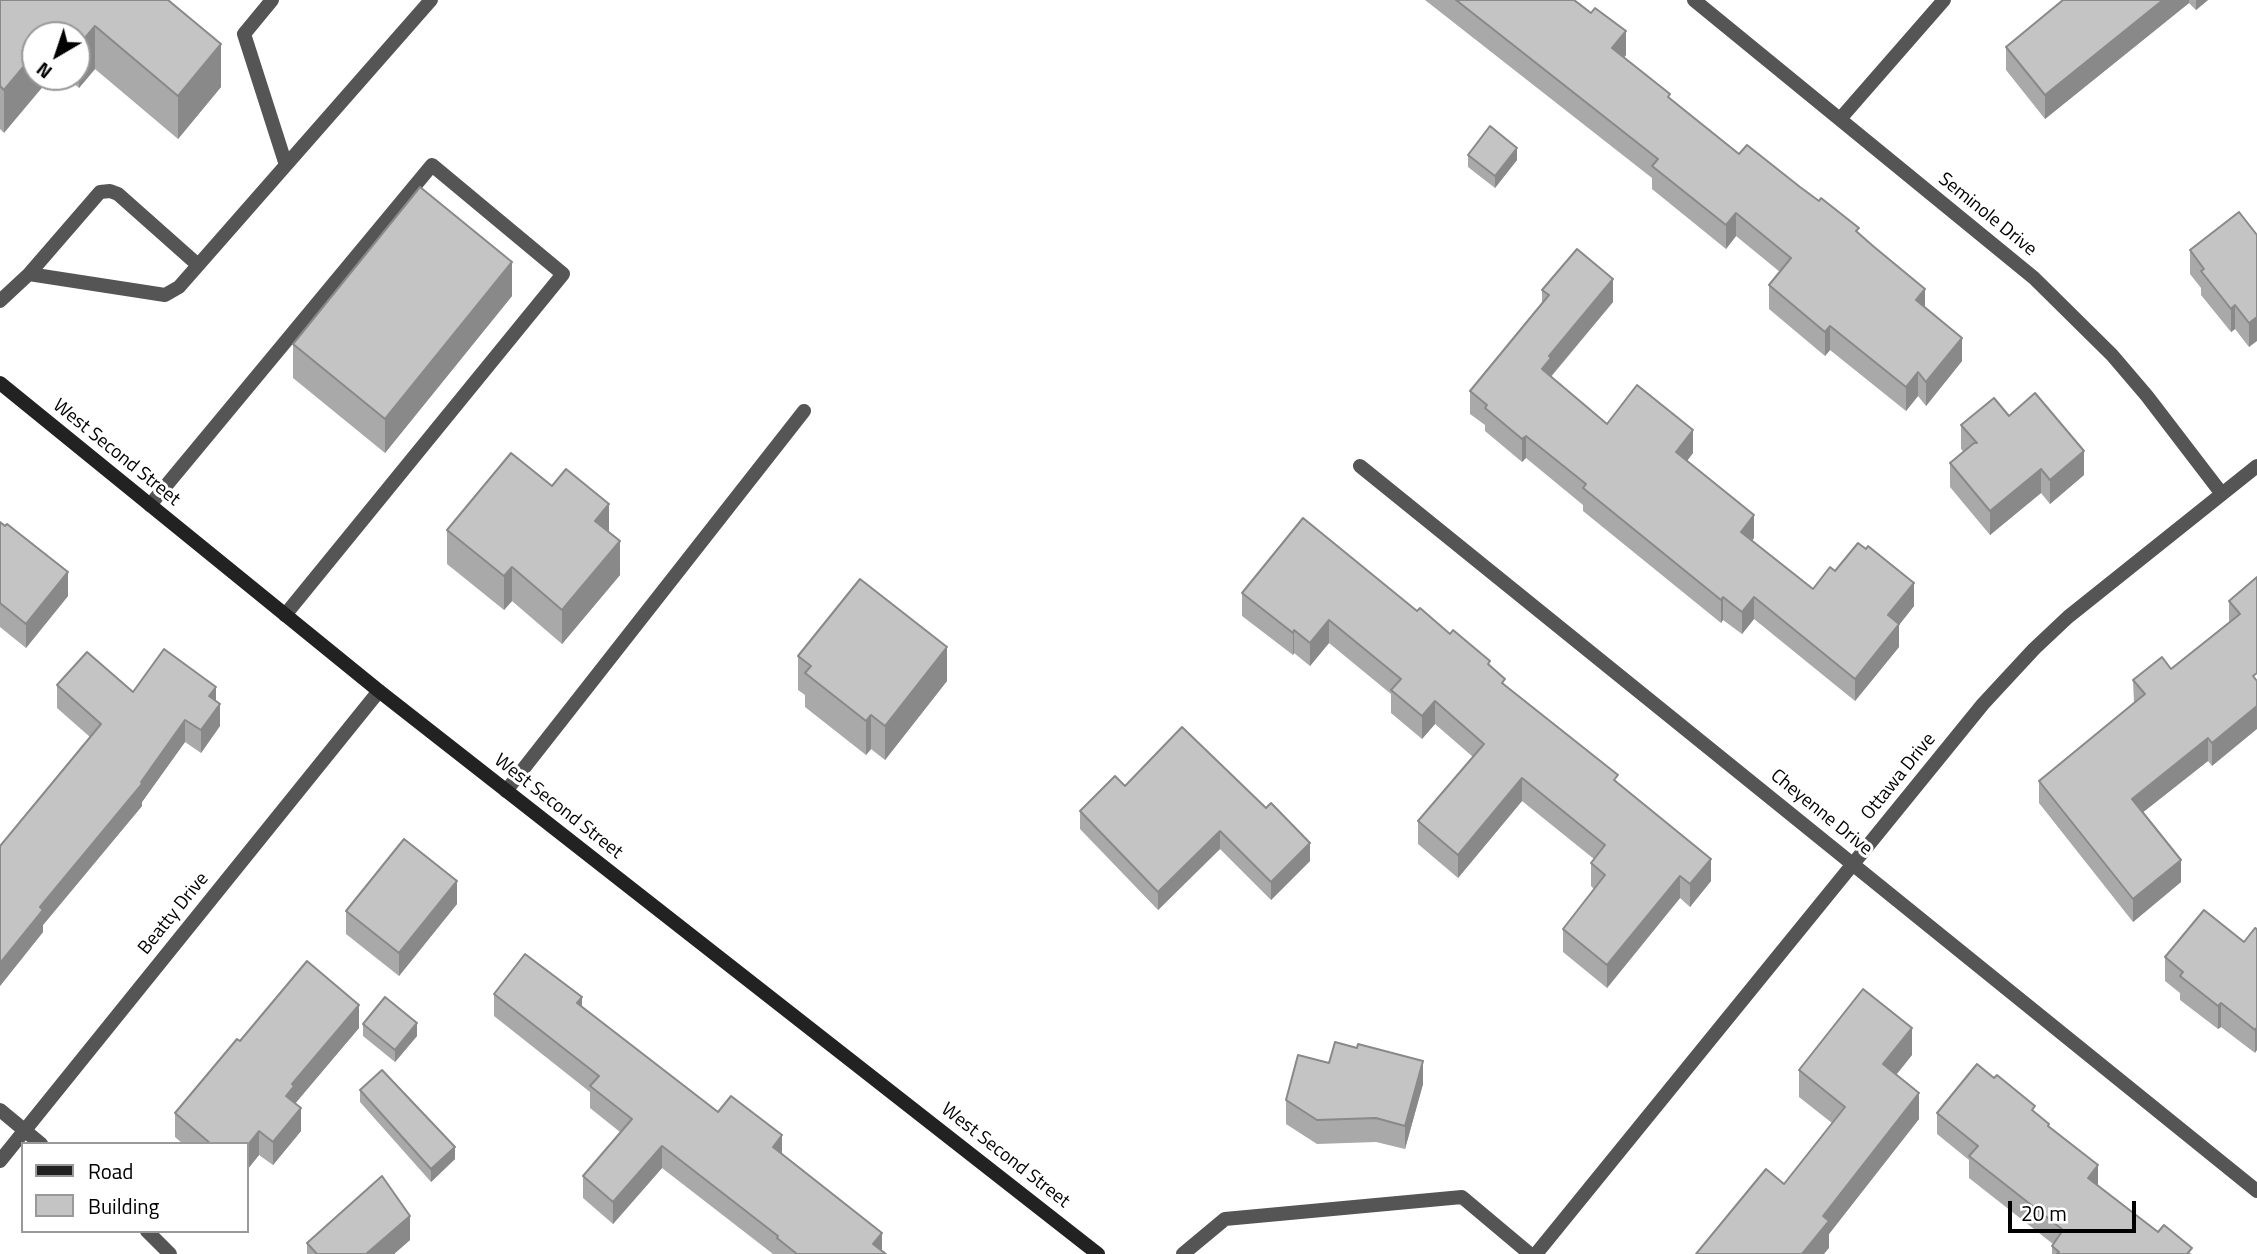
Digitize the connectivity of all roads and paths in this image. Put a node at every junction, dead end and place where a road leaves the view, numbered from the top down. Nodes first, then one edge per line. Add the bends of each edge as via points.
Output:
1 (272, 0) edge
2 (431, 0) edge
3 (1694, 0) edge
4 (1944, 0) edge
5 (1840, 119) junction
6 (286, 165) junction
7 (198, 265) junction
8 (29, 274) junction
9 (0, 301) edge
10 (0, 383) edge
11 (804, 411) dead end
12 (1360, 466) dead end
13 (2257, 466) edge
14 (2222, 494) junction
15 (149, 505) junction
16 (285, 615) junction
17 (379, 691) junction
18 (506, 790) junction
19 (1853, 863) junction
20 (0, 1110) edge
21 (25, 1130) junction
22 (39, 1142) edge
23 (0, 1161) edge
24 (2257, 1191) edge
25 (148, 1233) edge
26 (170, 1254) edge
27 (1098, 1254) edge
28 (1184, 1254) edge
29 (1530, 1254) edge
30 (1536, 1254) edge

1 - 6 street via 244,34
2 - 6 street
3 - 5 street, Seminole Drive
4 - 5 street
5 - 14 street, Seminole Drive via 2034,278 2112,355
6 - 7 street
7 - 8 street via 165,295
7 - 8 street via 110,191 100,192
8 - 9 street
10 - 15 main road, West Second Street
11 - 18 street
12 - 19 street, Cheyenne Drive
13 - 14 street, Ottawa Drive
14 - 19 street, Ottawa Drive via 2034,649
15 - 16 main road, West Second Street
15 - 16 street via 432,165 563,274
16 - 17 main road, West Second Street
17 - 18 main road, West Second Street
17 - 21 street, Beatty Drive
18 - 27 main road, West Second Street
19 - 24 street, Cheyenne Drive
19 - 30 street, Ottawa Drive
20 - 21 street
21 - 22 street
21 - 23 street, Beatty Drive
25 - 26 street
28 - 29 street via 1225,1219 1462,1197

